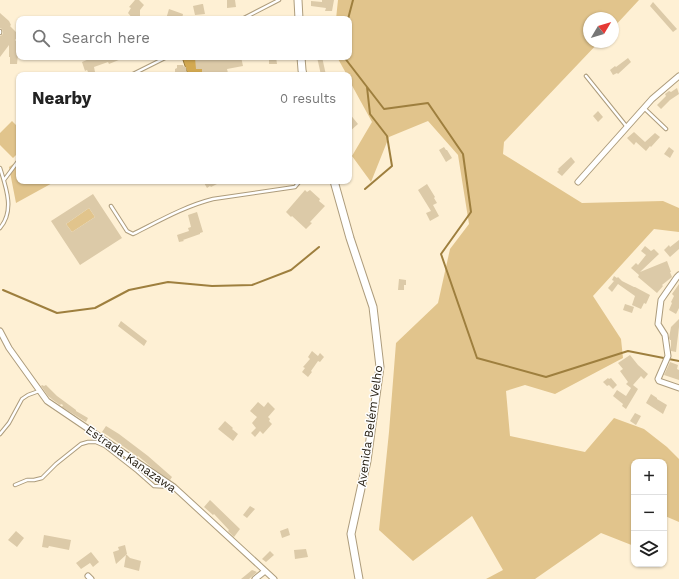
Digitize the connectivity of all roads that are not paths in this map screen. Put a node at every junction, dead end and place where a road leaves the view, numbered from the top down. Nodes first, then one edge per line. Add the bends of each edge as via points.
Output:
1 (279, 0) edge
2 (298, 0) edge
3 (248, 16) edge
4 (299, 16) edge
5 (161, 60) edge
6 (301, 60) edge
7 (137, 72) edge
8 (302, 72) edge
9 (586, 76) dead end
10 (679, 76) edge
11 (644, 108) junction
12 (627, 127) junction
13 (666, 129) dead end
14 (16, 164) edge
15 (0, 168) edge
16 (4, 180) junction
17 (578, 182) dead end
18 (298, 184) edge
19 (335, 184) edge
20 (111, 206) dead end
21 (0, 228) edge
22 (679, 275) edge
23 (0, 331) edge
24 (679, 388) edge
25 (40, 391) junction
26 (0, 434) edge
27 (15, 485) dead end
28 (174, 487) junction
29 (265, 571) junction
30 (255, 579) edge
31 (274, 579) edge
32 (359, 579) edge

1 - 3 lane
2 - 4 main road
5 - 7 lane
6 - 8 main road
9 - 12 lane
10 - 11 street
11 - 12 street
11 - 13 lane
12 - 17 street
14 - 16 lane
15 - 16 lane
16 - 21 lane via 8,208 5,222
18 - 20 lane via 295,187 202,202 133,234 127,232
19 - 32 main road, Avenida Belém Velho via 373,307 380,368 367,461 351,534
22 - 24 street via 661,300 658,324 665,335 668,356 658,379
23 - 25 street, Estrada Kanazawa
25 - 26 lane via 22,400
25 - 28 street, Estrada Kanazawa via 47,401
27 - 28 lane via 42,478 81,444 96,442 106,446 154,486
28 - 29 street, Estrada Kanazawa
29 - 30 street
29 - 31 street, Estrada Kanazawa

